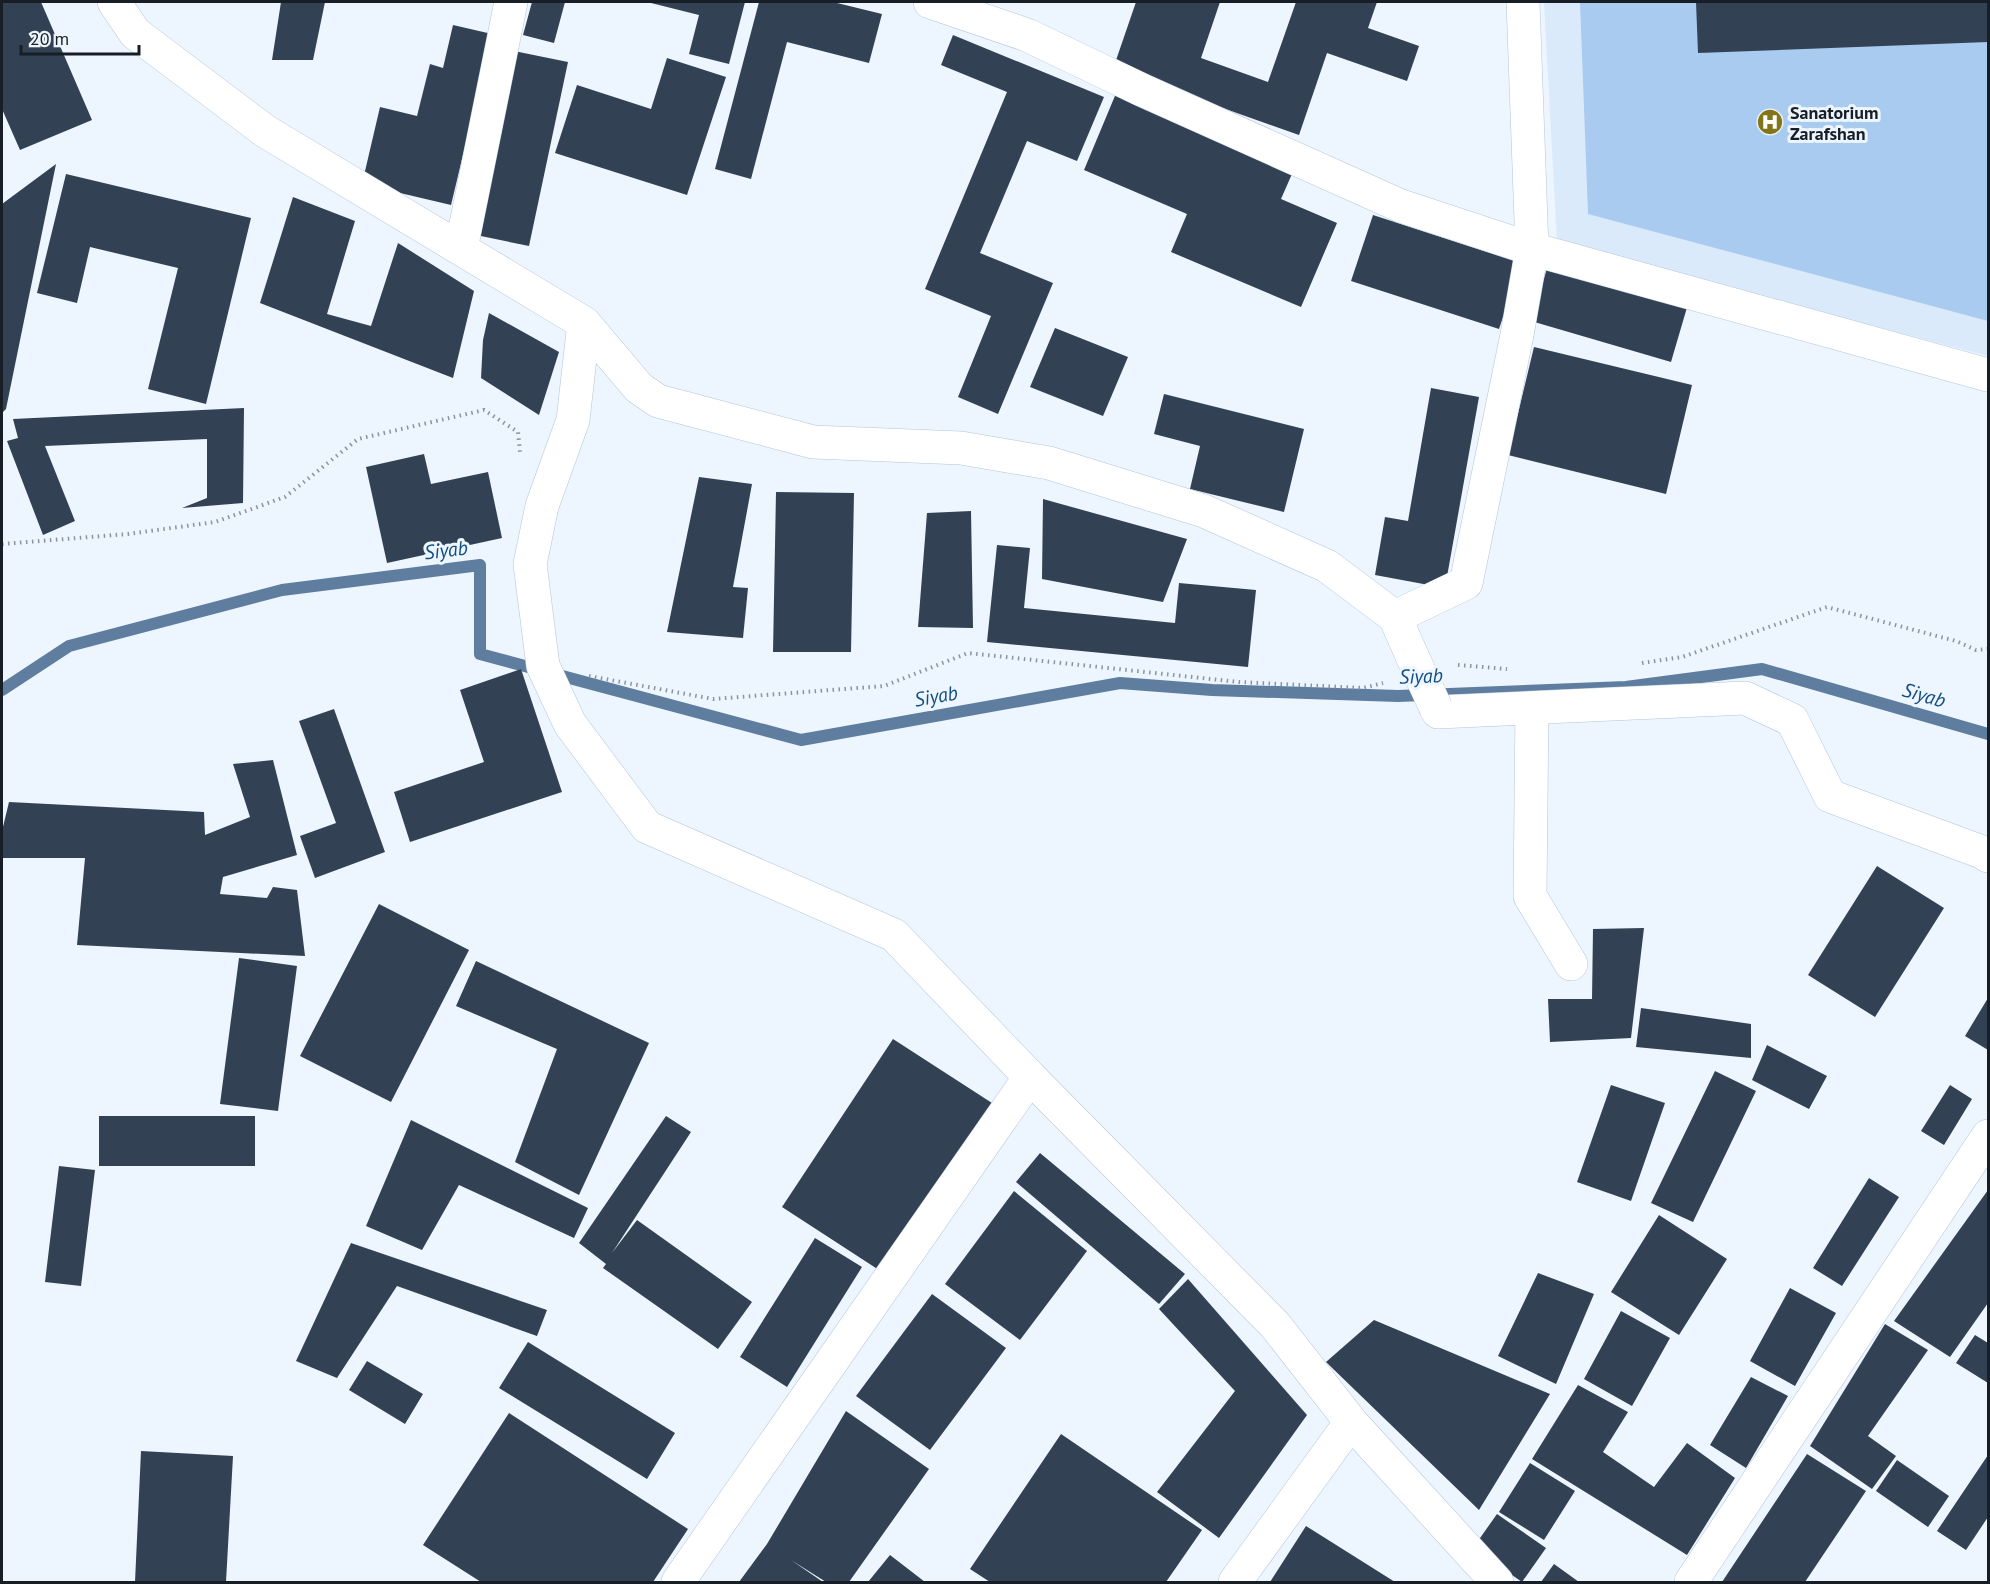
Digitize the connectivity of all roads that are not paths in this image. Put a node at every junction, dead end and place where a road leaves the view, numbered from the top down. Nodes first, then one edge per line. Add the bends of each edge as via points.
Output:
1 (114, 2) edge
2 (512, 2) edge
3 (930, 2) edge
4 (1523, 2) edge
5 (461, 249) junction
6 (1532, 249) junction
7 (584, 323) junction
8 (1989, 375) edge
9 (1395, 617) junction
10 (1532, 708) junction
11 (1989, 856) edge
12 (1571, 964) dead end
13 (1030, 1077) junction
14 (1989, 1136) edge
15 (1351, 1422) junction
16 (678, 1582) edge
17 (1235, 1582) edge
18 (1497, 1582) edge
19 (1692, 1582) edge

1 - 5 street via 135,33 265,131
2 - 5 street
3 - 6 street via 1027,35 1401,206
4 - 6 street
5 - 7 street
6 - 8 street
6 - 9 street via 1466,583
7 - 9 street via 639,388 658,401 813,442 961,448 1049,463 1234,524 1327,566
7 - 13 street via 573,420 542,506 530,564 542,662 570,724 647,827 894,935
9 - 10 street, bridge via 1438,712
10 - 11 street via 1745,698 1792,720 1830,796
10 - 12 street via 1530,896
13 - 15 street via 1275,1325
13 - 16 street
14 - 19 street
15 - 17 street
15 - 18 street

